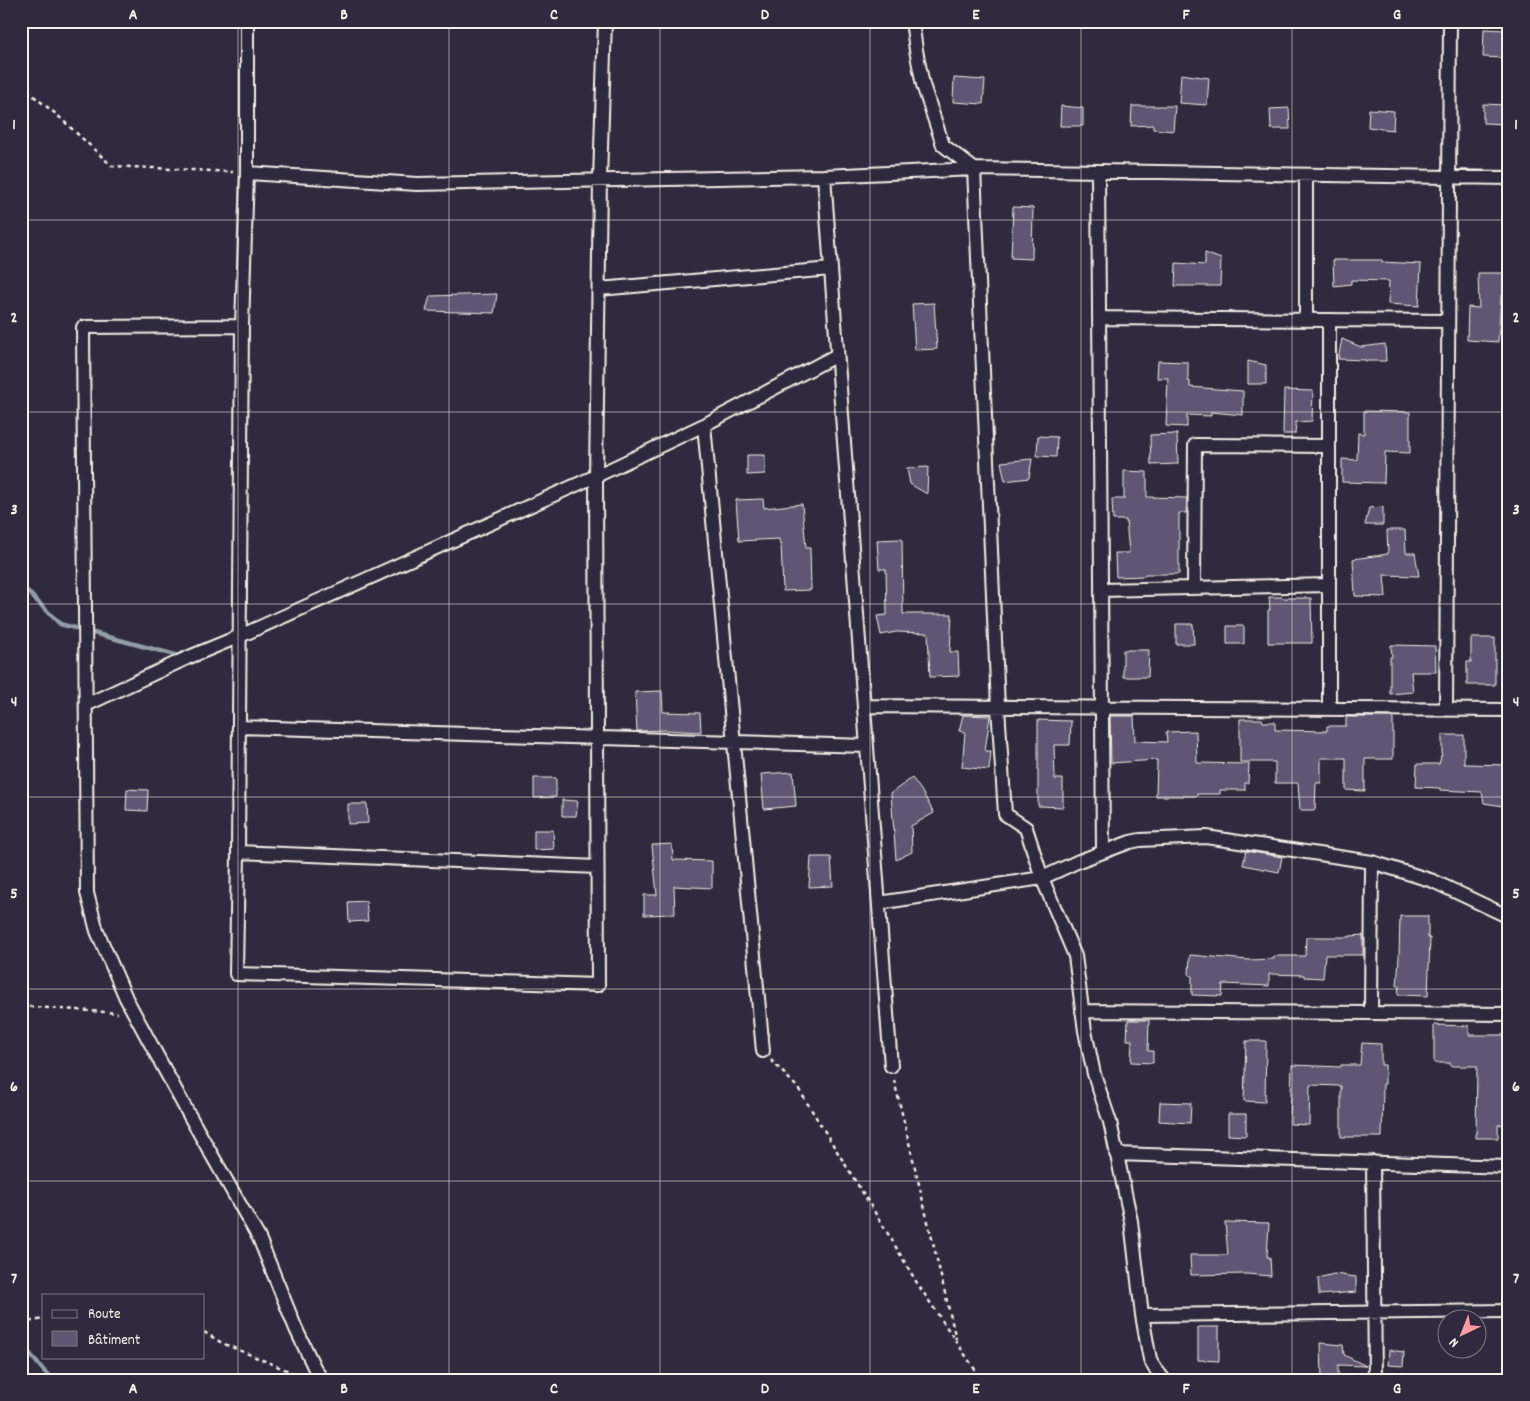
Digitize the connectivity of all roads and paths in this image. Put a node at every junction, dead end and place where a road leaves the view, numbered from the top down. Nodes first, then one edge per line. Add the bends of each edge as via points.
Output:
1 (247, 21) edge
2 (605, 21) edge
3 (912, 21) edge
4 (1450, 21) edge
5 (21, 86) edge
6 (974, 170) junction
7 (1098, 171) junction
8 (247, 172) junction
9 (1306, 175) junction
10 (824, 176) junction
11 (1450, 177) junction
12 (1509, 178) edge
13 (600, 180) junction
14 (831, 269) junction
15 (599, 289) junction
16 (1099, 318) junction
17 (1306, 320) junction
18 (1329, 320) junction
19 (1447, 321) junction
20 (242, 326) junction
21 (837, 355) junction
22 (704, 425) junction
23 (1329, 446) junction
24 (596, 476) junction
25 (1329, 585) junction
26 (1194, 588) junction
27 (1101, 590) junction
28 (240, 636) junction
29 (86, 705) junction
30 (864, 706) junction
31 (998, 707) junction
32 (1102, 707) junction
33 (1329, 709) junction
34 (1446, 710) junction
35 (1509, 710) edge
36 (239, 727) junction
37 (597, 738) junction
38 (734, 742) junction
39 (867, 746) junction
40 (238, 852) junction
41 (1103, 852) junction
42 (1372, 862) junction
43 (597, 867) junction
44 (1042, 878) junction
45 (879, 903) junction
46 (1509, 917) edge
47 (21, 1006) edge
48 (1082, 1011) junction
49 (1372, 1013) junction
50 (134, 1014) junction
51 (1509, 1014) edge
52 (763, 1051) joint
53 (891, 1066) joint
54 (1116, 1154) junction
55 (1373, 1162) junction
56 (1509, 1167) edge
57 (1509, 1311) edge
58 (1374, 1312) junction
59 (1142, 1315) junction
60 (42, 1319) edge
61 (21, 1323) edge
62 (205, 1333) edge
63 (957, 1343) junction
64 (310, 1380) edge
65 (322, 1380) edge
66 (982, 1380) edge
67 (1164, 1380) edge
68 (1375, 1380) edge

1 - 8 street
2 - 13 street
3 - 6 street via 923,85 943,145
4 - 11 street
5 - 8 path via 112,166
6 - 7 street
6 - 10 street
6 - 31 street
7 - 9 street
7 - 16 street
8 - 13 street via 417,184
8 - 20 street
9 - 11 street
9 - 17 street
10 - 13 street
10 - 14 street
11 - 12 street
11 - 19 street
13 - 15 street
14 - 15 street
14 - 21 street
15 - 24 street
16 - 17 street
16 - 27 street
17 - 18 street
18 - 19 street
18 - 23 street
19 - 34 street
20 - 28 street
20 - 29 street via 83,327
21 - 22 street
21 - 30 street
22 - 24 street
22 - 38 street
23 - 25 street
23 - 26 street via 1195,444
24 - 28 street
24 - 37 street
25 - 26 street
25 - 33 street
26 - 27 street
27 - 32 street
28 - 29 street
28 - 36 street
29 - 50 street via 87,893 97,931
30 - 31 street
30 - 39 street
31 - 32 street
31 - 44 street via 1005,814 1026,828
32 - 33 street
32 - 41 street
33 - 34 street
34 - 35 street
36 - 37 street
36 - 40 street
37 - 38 street
37 - 43 street
38 - 39 street
38 - 52 street
39 - 45 street
40 - 43 street
40 - 43 street via 236,974 598,986
41 - 42 street via 1140,840 1206,837
41 - 44 street
42 - 46 street via 1433,881
42 - 49 street
44 - 45 street
44 - 48 street via 1075,956
45 - 53 street
47 - 50 path
48 - 49 street
48 - 54 street via 1094,1074 1110,1122
49 - 51 street
50 - 65 street via 259,1238 296,1329
52 - 63 path via 798,1088
53 - 63 path
54 - 55 street
54 - 59 street via 1131,1221
55 - 56 street
55 - 58 street
57 - 58 street
58 - 59 street
58 - 68 street
59 - 67 street via 1150,1359
60 - 61 path
62 - 64 path
63 - 66 path

